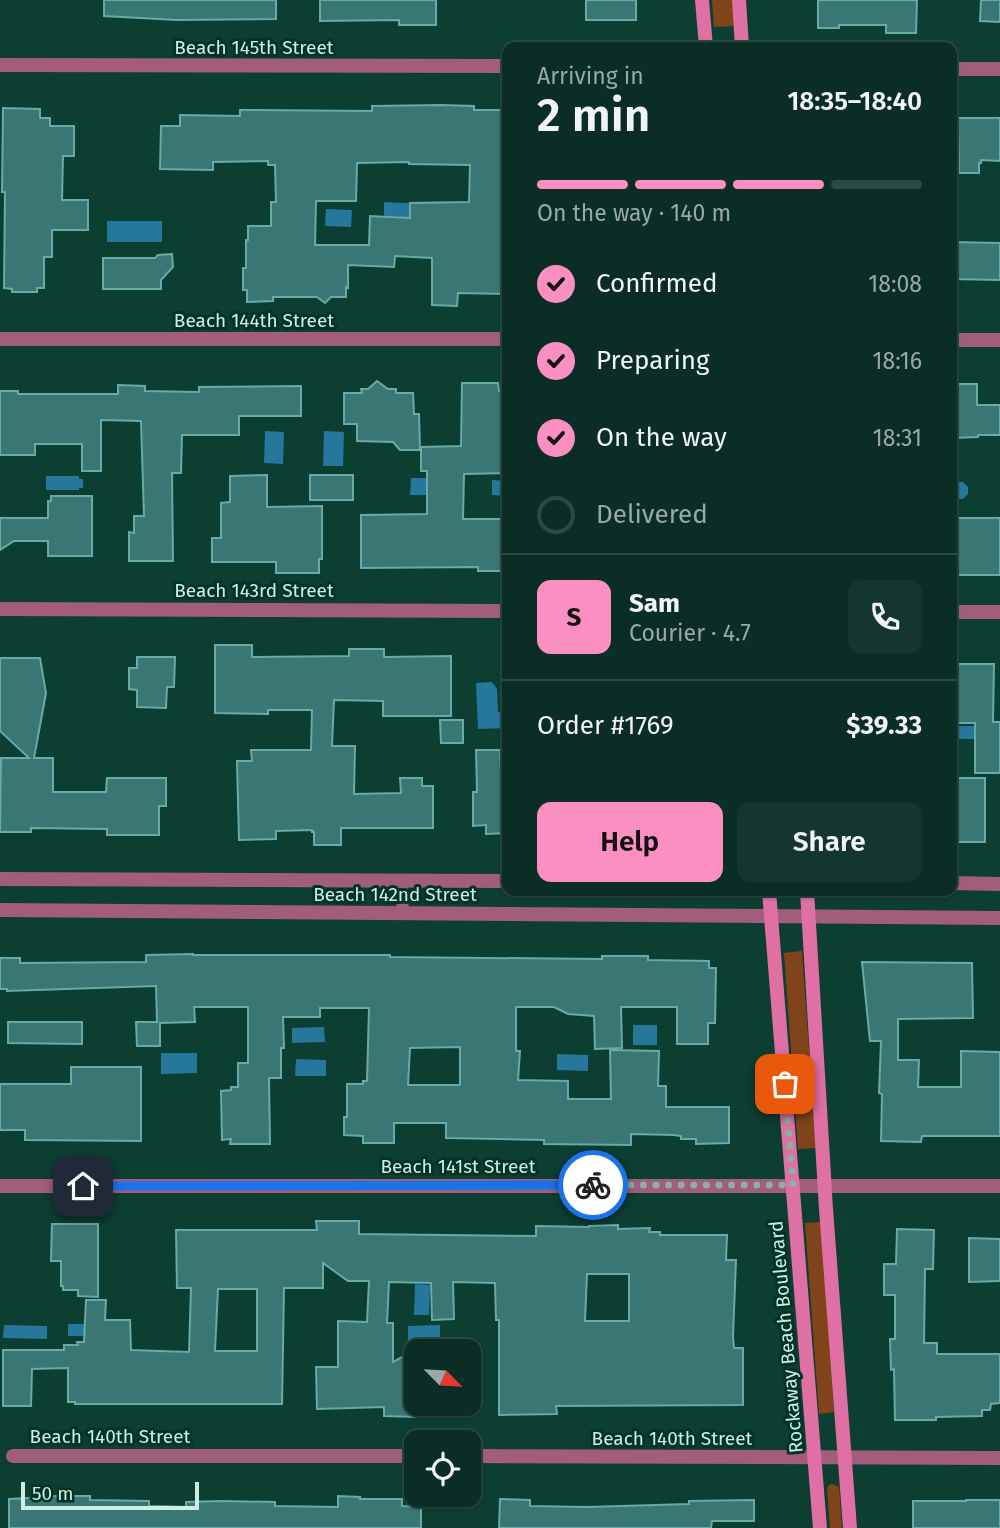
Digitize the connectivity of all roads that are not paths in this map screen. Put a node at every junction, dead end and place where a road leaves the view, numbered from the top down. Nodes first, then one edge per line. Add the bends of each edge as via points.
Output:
1 (702, 0) edge
2 (738, 0) edge
3 (706, 42) edge
4 (742, 42) edge
5 (0, 65) edge
6 (502, 66) edge
7 (957, 69) edge
8 (1000, 69) edge
9 (502, 339) edge
10 (0, 340) edge
11 (957, 340) edge
12 (1000, 340) edge
13 (0, 608) edge
14 (502, 611) edge
15 (957, 612) edge
16 (1000, 612) edge
17 (0, 879) edge
18 (401, 881) junction
19 (502, 881) edge
20 (957, 883) edge
21 (1000, 884) edge
22 (770, 896) edge
23 (807, 896) edge
24 (0, 910) edge
25 (403, 913) junction
26 (772, 916) junction
27 (809, 916) junction
28 (1000, 918) edge
29 (793, 1185) junction
30 (825, 1185) junction
31 (0, 1186) edge
32 (1000, 1186) edge
33 (13, 1455) dead end
34 (404, 1456) edge
35 (481, 1456) edge
36 (815, 1457) junction
37 (845, 1457) junction
38 (1000, 1458) edge
39 (820, 1528) edge
40 (850, 1528) edge

1 - 3 street
2 - 4 street
5 - 6 street, Beach 145th Street
7 - 8 street
9 - 10 street, Beach 144th Street
11 - 12 street
13 - 14 street, Beach 143rd Street
15 - 16 street
17 - 18 street, Beach 142nd Street
18 - 19 street, Beach 142nd Street
18 - 25 lane
20 - 21 street
22 - 26 street, Rockaway Beach Boulevard
23 - 27 street
24 - 25 street, Beach 142nd Street
25 - 26 street, Beach 142nd Street
26 - 27 street, Beach 142nd Street
26 - 29 street, Rockaway Beach Boulevard
27 - 28 street, Beach 142nd Street
27 - 30 street
29 - 30 street, Beach 141st Street
29 - 31 street, Beach 141st Street
29 - 36 street, Rockaway Beach Boulevard
30 - 32 street, Beach 141st Street
30 - 37 street
33 - 34 street, Beach 140th Street
35 - 36 street, Beach 140th Street
36 - 37 street, Beach 140th Street
36 - 39 street, Rockaway Beach Boulevard
37 - 38 street, Beach 140th Street
37 - 40 street

